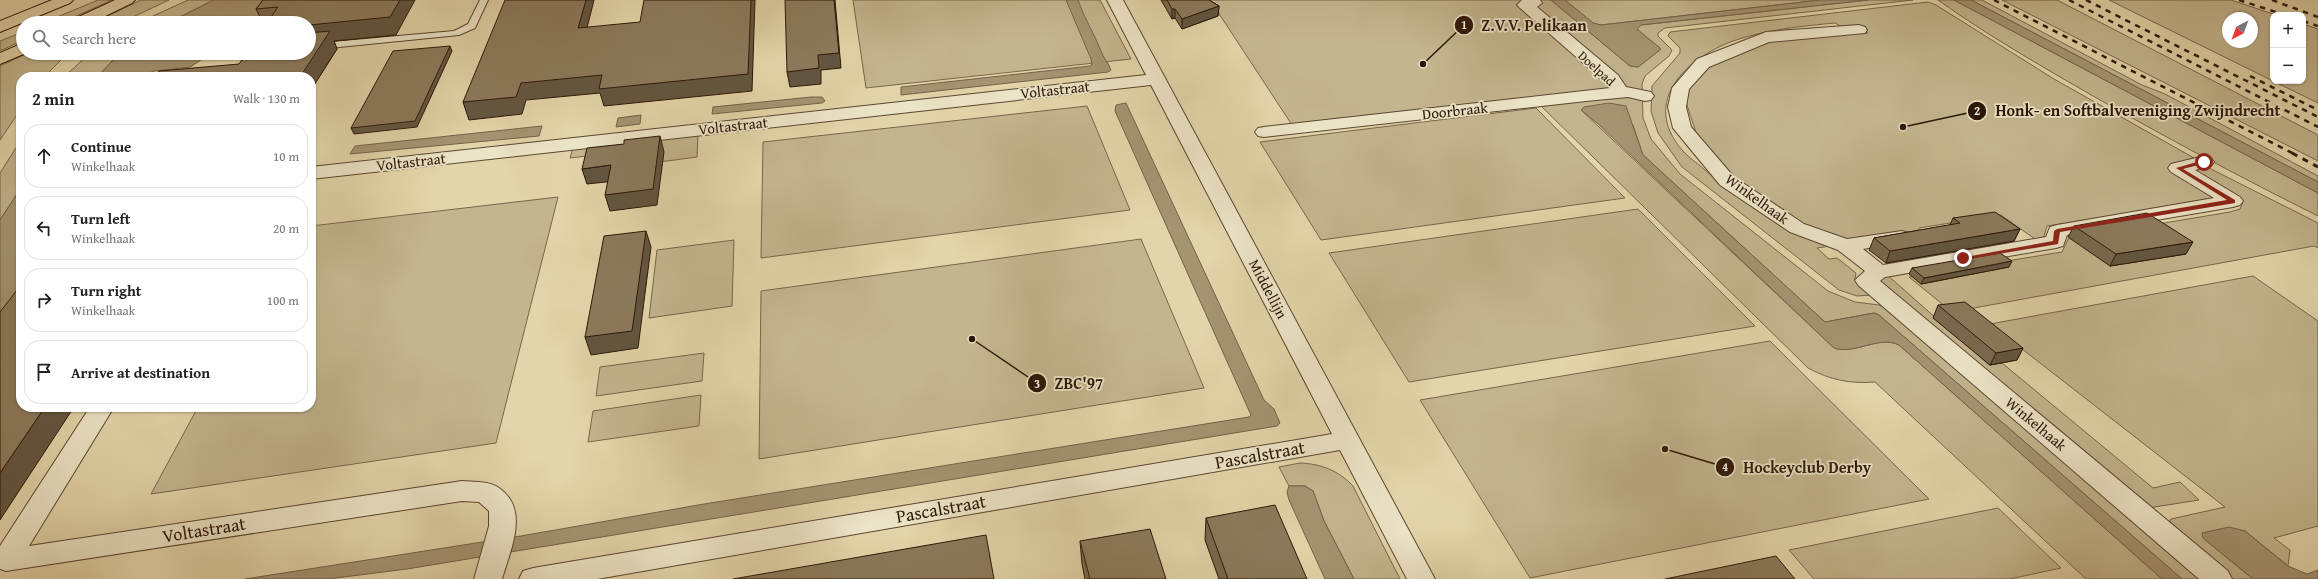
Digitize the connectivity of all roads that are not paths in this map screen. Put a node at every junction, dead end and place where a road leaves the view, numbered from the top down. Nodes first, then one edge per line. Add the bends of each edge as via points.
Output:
1 (65, 0) edge
2 (127, 0) edge
3 (484, 0) edge
4 (1115, 0) edge
5 (1530, 0) edge
6 (26, 16) edge
7 (93, 16) edge
8 (16, 20) edge
9 (0, 27) edge
10 (1859, 30) dead end
11 (316, 46) edge
12 (16, 51) edge
13 (0, 59) edge
14 (1155, 79) junction
15 (1622, 93) junction
16 (1645, 96) dead end
17 (1264, 132) dead end
18 (2204, 162) dead end
19 (316, 172) edge
20 (1923, 234) edge
21 (1844, 246) junction
22 (1879, 272) junction
23 (99, 412) edge
24 (1348, 440) junction
25 (488, 579) edge
26 (533, 579) edge
27 (1421, 579) edge
28 (2218, 579) edge

1 - 6 highway
2 - 7 highway
3 - 11 lane via 472,26 456,33
4 - 14 street, Middellijn
5 - 15 street, Doelpad via 1534,3 1525,5 1612,79
8 - 9 highway
10 - 21 street, Winkelhaak via 1766,37 1703,63 1681,88 1677,107 1682,128 1727,181 1797,228
12 - 13 highway
14 - 19 street, Voltastraat
14 - 24 street, Middellijn
15 - 16 street, Doorbraak
15 - 17 street, Doorbraak
18 - 22 street via 2178,168 2233,201 2057,231 2056,242
20 - 21 street, Winkelhaak
21 - 22 street, Winkelhaak
22 - 28 street, Winkelhaak via 1866,280
23 - 25 street, Voltastraat via 6,560 462,491 486,493 502,508 503,526
24 - 26 street, Pascalstraat
24 - 27 street, Middellijn

